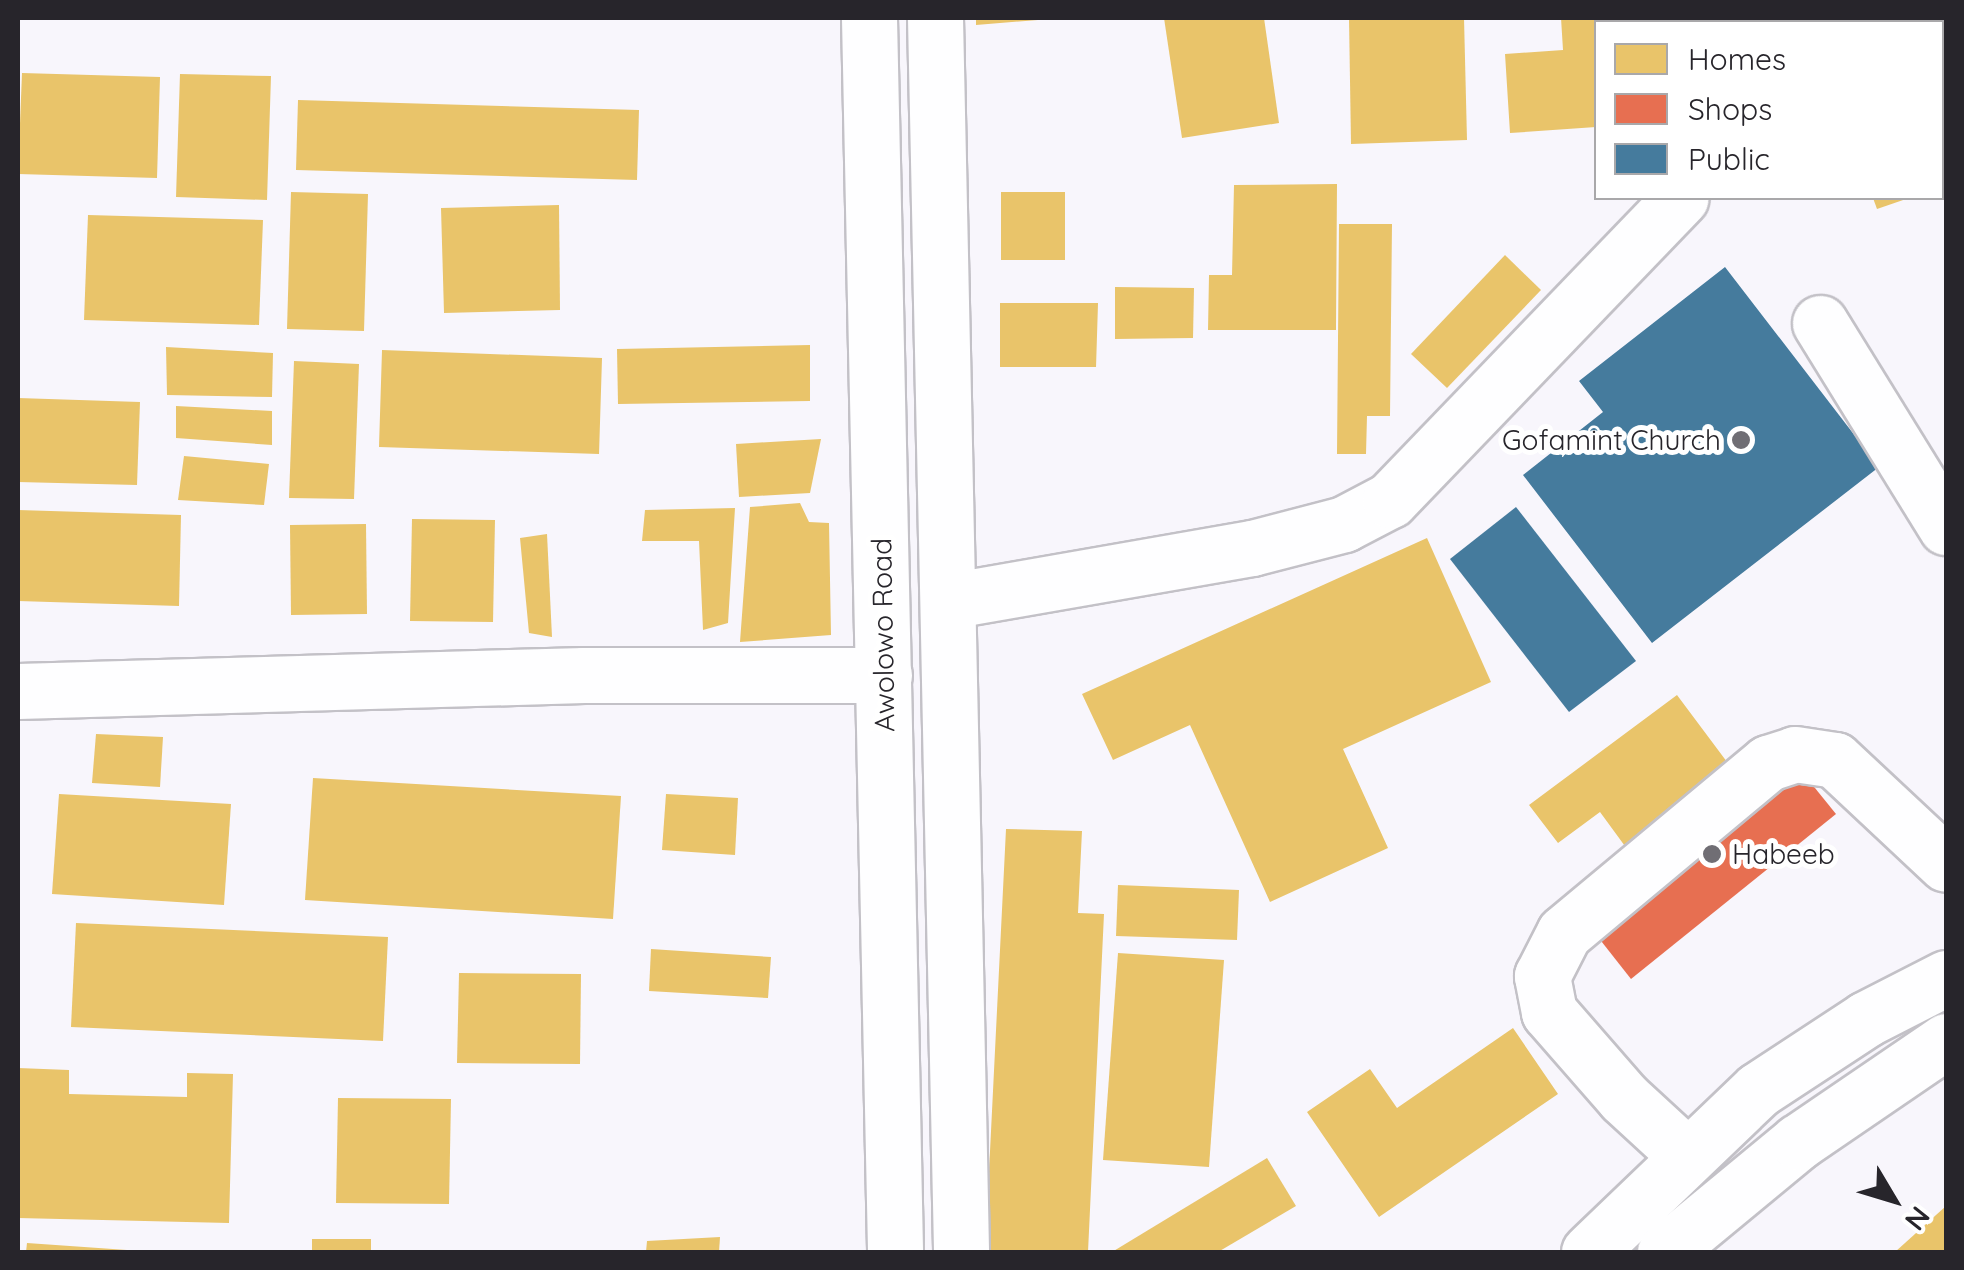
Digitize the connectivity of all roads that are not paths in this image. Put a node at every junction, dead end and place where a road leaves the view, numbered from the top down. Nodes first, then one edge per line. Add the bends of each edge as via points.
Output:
1 (869, 18) edge
2 (935, 18) edge
3 (1680, 200) edge
4 (1820, 323) dead end
5 (1946, 527) edge
6 (948, 601) junction
7 (884, 676) junction
8 (18, 691) edge
9 (1946, 864) edge
10 (1946, 978) edge
11 (1946, 1041) edge
12 (1687, 1156) junction
13 (896, 1252) edge
14 (962, 1252) edge
15 (1589, 1252) edge
16 (1665, 1252) edge

1 - 7 main road, Awolowo Road
2 - 6 main road
3 - 6 main road via 1390,500 1344,524 1252,548
4 - 5 main road
6 - 14 main road
7 - 8 main road via 584,674
7 - 13 main road, Awolowo Road
9 - 12 main road via 1835,760 1795,754 1768,763 1564,932 1542,976 1549,1012 1624,1098
10 - 12 main road via 1866,1019 1758,1090
11 - 16 main road via 1798,1142
12 - 15 main road

